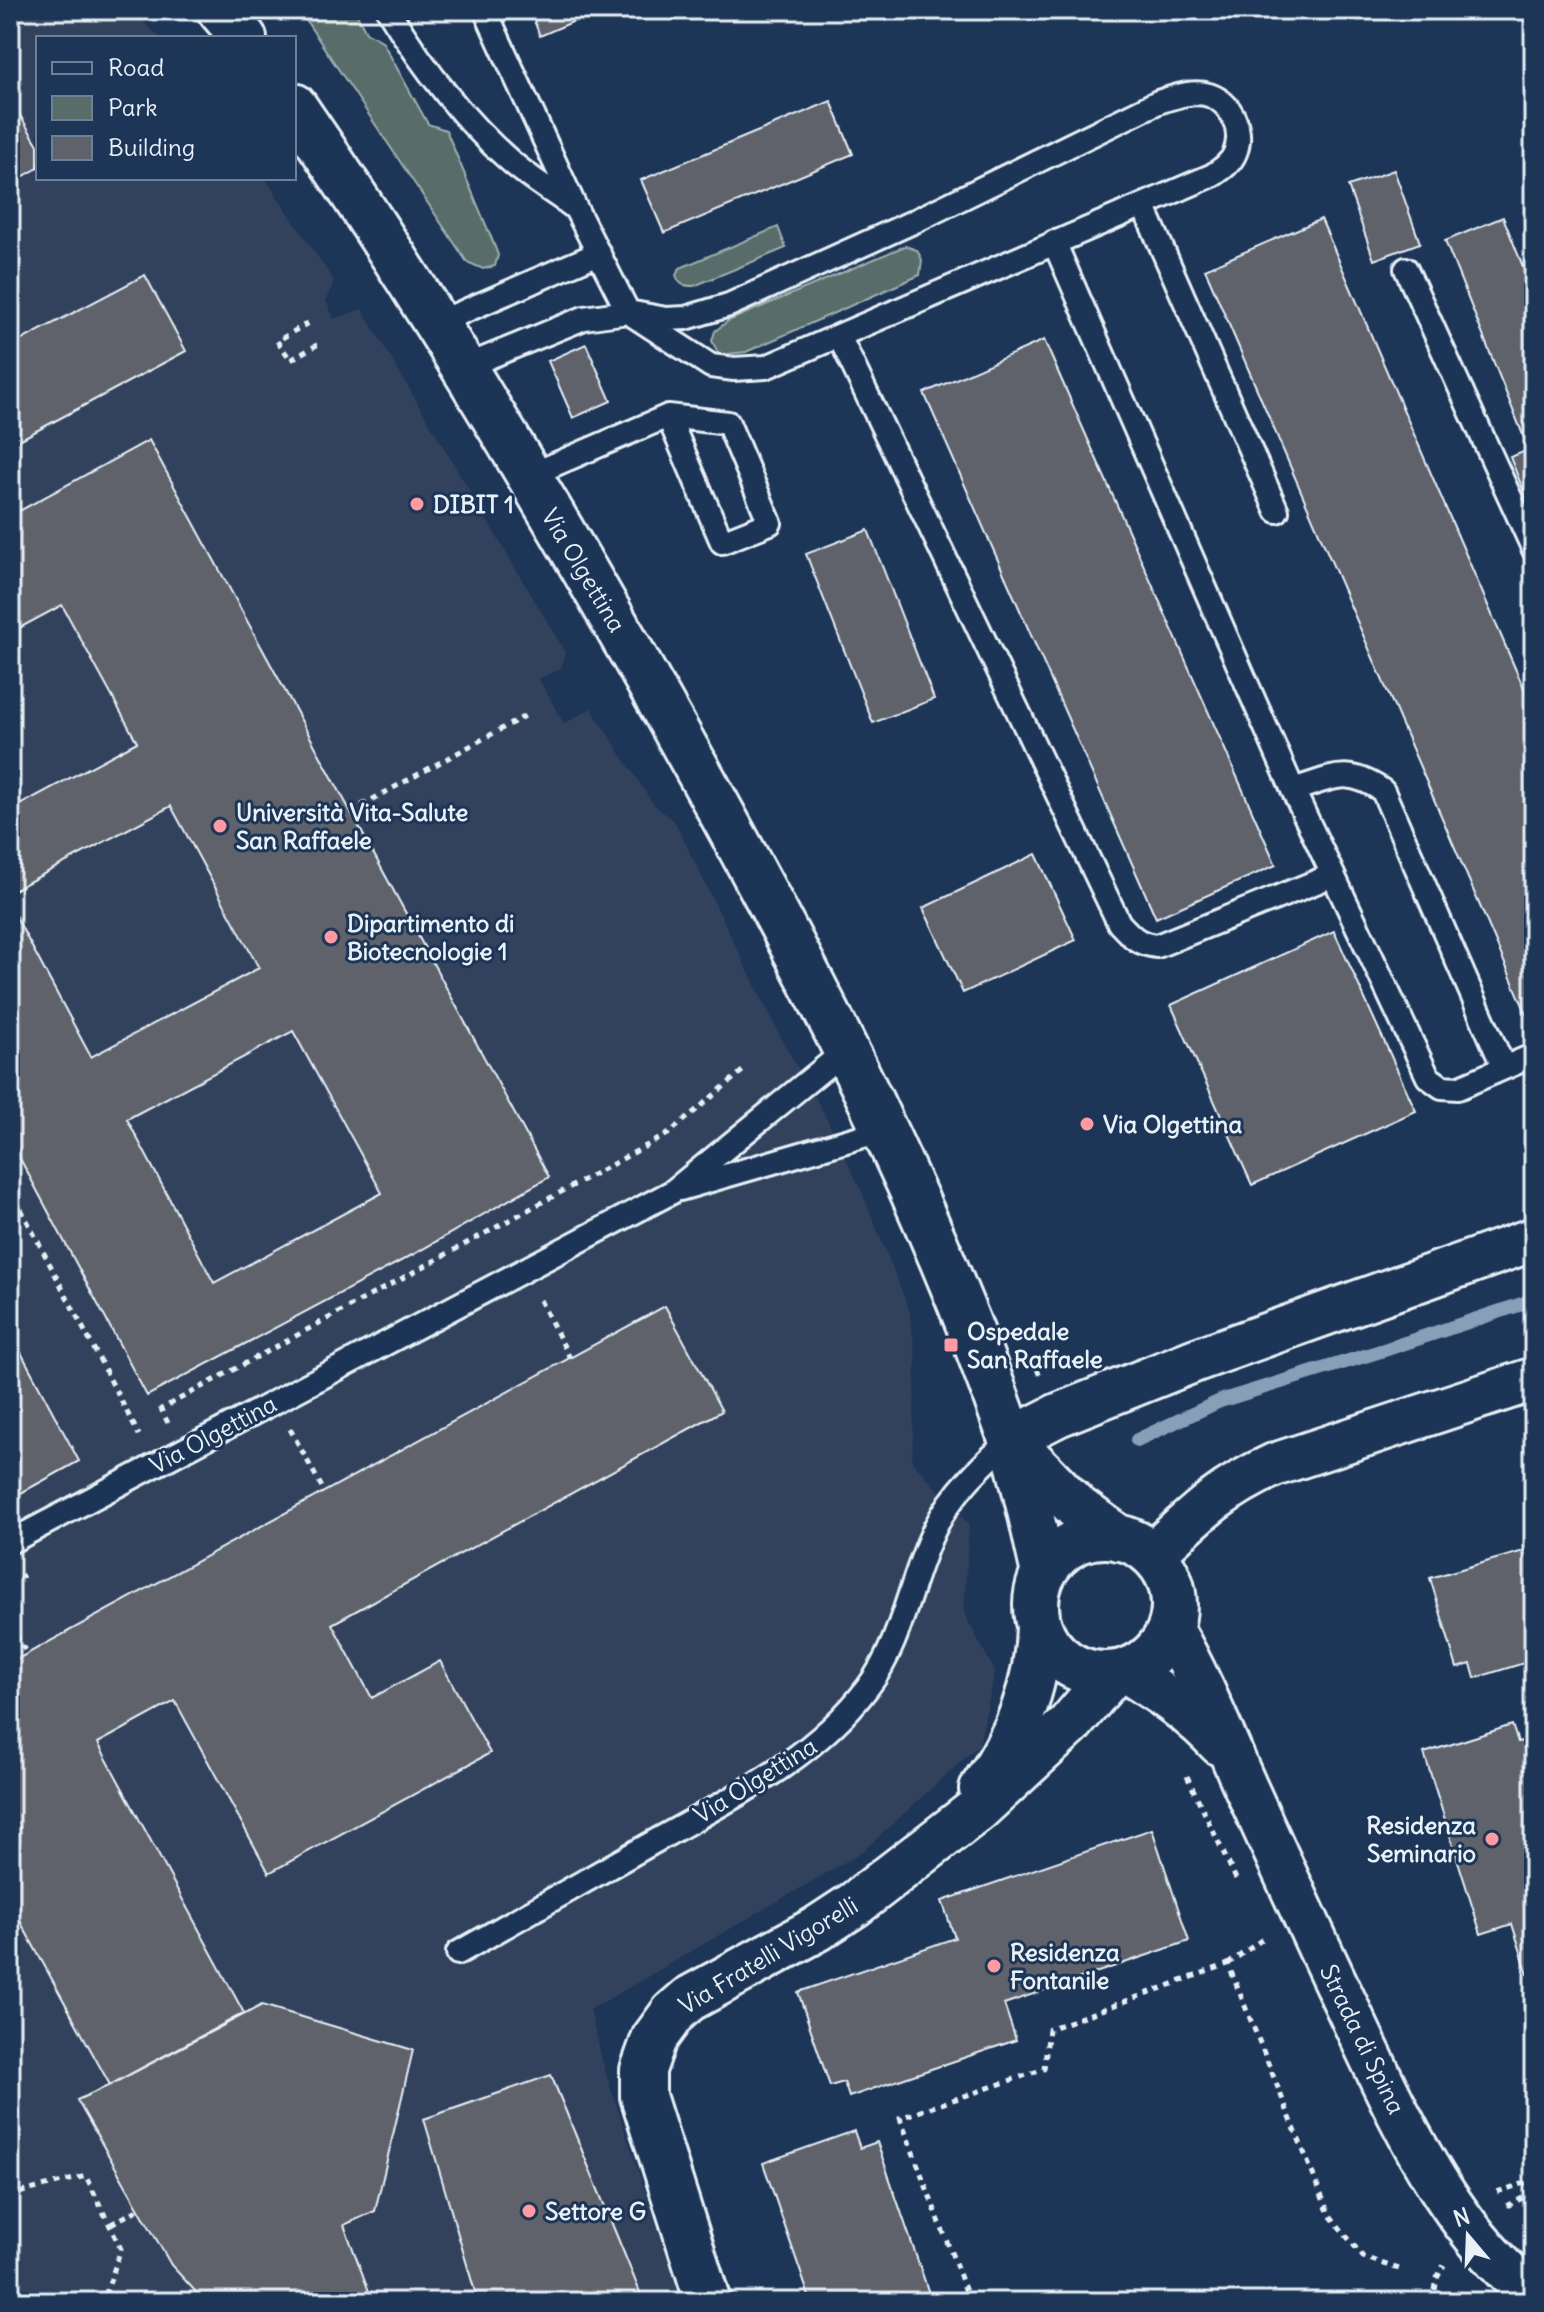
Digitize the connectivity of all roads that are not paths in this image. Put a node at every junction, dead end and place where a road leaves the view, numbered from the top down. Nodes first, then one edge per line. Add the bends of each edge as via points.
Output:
1 (220, 10) edge
2 (388, 10) edge
3 (485, 10) edge
4 (242, 36) edge
5 (296, 109) edge
6 (1143, 205) junction
7 (576, 209) junction
8 (1054, 242) junction
9 (599, 253) junction
10 (1406, 269) dead end
11 (628, 312) junction
12 (435, 324) junction
13 (840, 338) junction
14 (462, 368) junction
15 (668, 416) junction
16 (528, 476) junction
17 (1277, 511) dead end
18 (1534, 550) edge
19 (1293, 790) junction
20 (1333, 875) junction
21 (845, 1051) junction
22 (1534, 1055) edge
23 (1504, 1068) junction
24 (752, 1126) junction
25 (884, 1130) junction
26 (770, 1163) junction
27 (672, 1192) junction
28 (1534, 1239) edge
29 (1534, 1379) edge
30 (1011, 1439) junction
31 (10, 1542) edge
32 (1136, 1546) junction
33 (1044, 1573) junction
34 (1039, 1626) junction
35 (1171, 1628) junction
36 (1119, 1673) junction
37 (1232, 1757) junction
38 (955, 1827) junction
39 (458, 1953) dead end
40 (1534, 2296) edge
41 (708, 2302) edge

1 - 4 street
2 - 7 lane via 470,121 510,161
3 - 7 lane
5 - 12 street, Via Olgettina
6 - 8 lane
6 - 11 lane via 1226,166 1239,135 1223,102 1206,94 1158,102 915,221 707,314 666,319
6 - 17 lane
7 - 9 lane
8 - 13 lane
8 - 19 lane
9 - 11 lane
9 - 12 lane
10 - 18 lane
11 - 13 lane via 711,366 734,369 766,367
11 - 14 lane via 584,318
12 - 14 street, Via Olgettina
13 - 20 lane via 1119,923 1134,940 1157,946
14 - 16 street, Via Olgettina
15 - 15 lane via 722,542 770,523 728,423
15 - 16 lane
16 - 21 street, Via Olgettina via 656,693
19 - 20 lane
19 - 23 lane via 1344,775 1383,791
20 - 23 lane via 1428,1077 1442,1087 1458,1088
21 - 24 lane, Via Olgettina
21 - 25 street, Via Olgettina
22 - 23 lane
24 - 26 lane via 754,1153
24 - 27 lane, Via Olgettina
25 - 26 lane, Via Olgettina
25 - 30 street, Via Olgettina via 958,1299
26 - 27 lane, Via Olgettina
27 - 31 lane, Via Olgettina
28 - 30 street, Via Olgettina via 1196,1360
29 - 32 street via 1274,1465
30 - 32 street, Via Olgettina via 1066,1498
30 - 33 street, Via Olgettina
30 - 39 lane, Via Olgettina via 948,1506 928,1544 882,1667 824,1737 783,1767
32 - 33 street via 1107,1536 1083,1539 1061,1552
32 - 35 street via 1171,1584
33 - 34 street via 1036,1598
34 - 36 street via 1061,1660 1088,1673
34 - 38 street, Via Fratelli Vigorelli via 1035,1673 1018,1726
35 - 36 street via 1146,1662
35 - 37 street, Strada di Spina
36 - 37 street, Strada di Spina via 1173,1701
36 - 38 street, Via Fratelli Vigorelli via 1001,1791
37 - 40 street, Strada di Spina via 1415,2146 1471,2230
38 - 41 street, Via Fratelli Vigorelli via 817,1929 689,1999 654,2039 643,2070 643,2096

